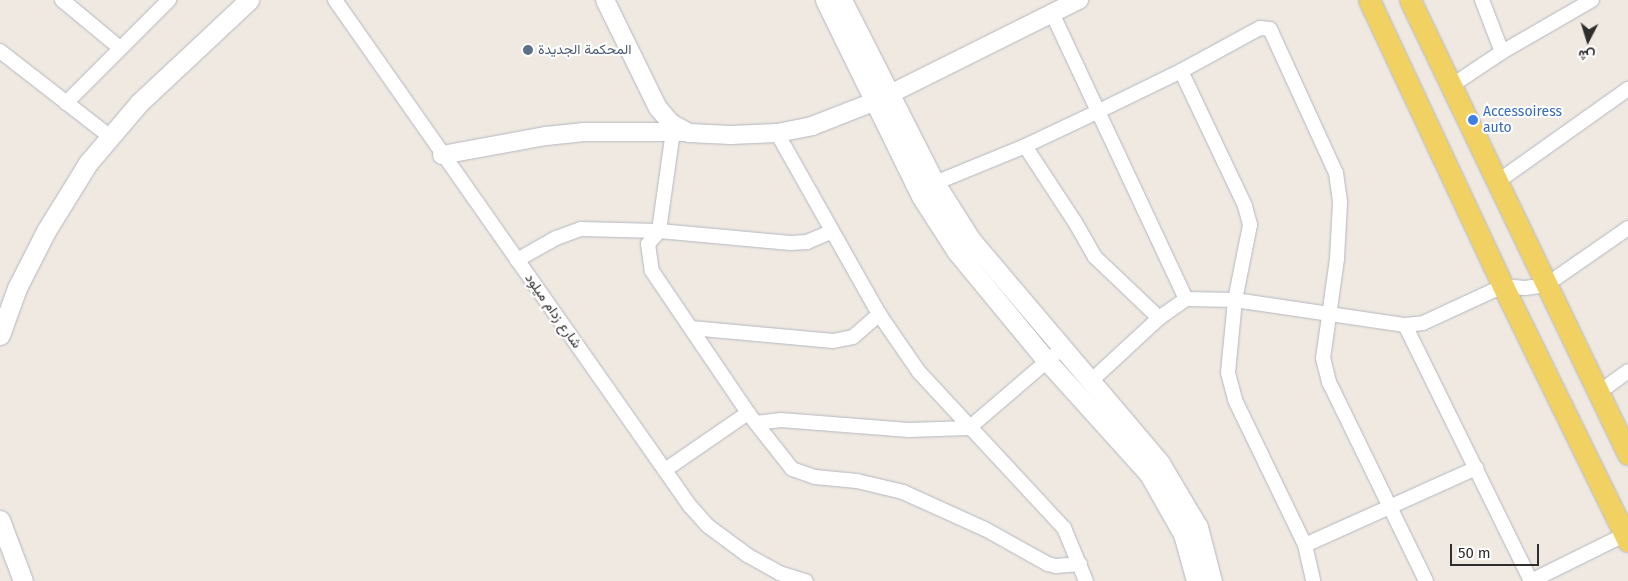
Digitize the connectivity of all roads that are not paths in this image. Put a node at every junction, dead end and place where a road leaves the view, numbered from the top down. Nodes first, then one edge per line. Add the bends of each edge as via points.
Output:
1 (169, 0) edge
2 (249, 0) edge
3 (335, 0) edge
4 (605, 0) edge
5 (826, 0) edge
6 (842, 0) edge
7 (1079, 0) edge
8 (1369, 0) edge
9 (1410, 0) edge
10 (1482, 0) edge
11 (1592, 0) edge
12 (67, 1) edge
13 (1574, 5) edge
14 (1052, 14) junction
15 (120, 48) junction
16 (0, 51) edge
17 (1502, 52) junction
18 (1181, 71) junction
19 (1451, 86) junction
20 (1628, 89) edge
21 (883, 97) junction
22 (66, 102) junction
23 (1099, 111) junction
24 (681, 132) junction
25 (777, 133) junction
26 (109, 136) junction
27 (1025, 146) junction
28 (442, 156) junction
29 (1497, 182) junction
30 (935, 183) junction
31 (921, 196) junction
32 (1628, 228) edge
33 (660, 231) junction
34 (831, 232) junction
35 (518, 260) junction
36 (1546, 285) junction
37 (1503, 286) junction
38 (1186, 299) junction
39 (1235, 300) junction
40 (878, 314) junction
41 (1328, 315) junction
42 (1159, 318) junction
43 (1405, 325) junction
44 (691, 328) junction
45 (0, 336) edge
46 (1054, 355) junction
47 (1628, 371) edge
48 (1091, 381) junction
49 (1598, 393) junction
50 (752, 418) junction
51 (969, 428) junction
52 (1628, 454) edge
53 (1476, 468) junction
54 (665, 470) junction
55 (1390, 508) junction
56 (0, 520) edge
57 (1627, 536) edge
58 (1305, 546) junction
59 (1080, 564) junction
60 (23, 581) edge
61 (806, 581) edge
62 (1086, 581) edge
63 (1196, 581) edge
64 (1212, 581) edge
65 (1313, 581) edge
66 (1426, 581) edge
67 (1531, 581) edge

1 - 15 street
2 - 26 main road via 138,103
3 - 28 street, شارع زدام ميلود
4 - 24 street via 658,108
5 - 21 main road
6 - 21 main road
7 - 14 street
8 - 37 main road
9 - 19 main road
10 - 17 street
11 - 13 street
12 - 15 street
13 - 17 street
14 - 21 street
14 - 23 street
15 - 22 street
16 - 22 street
17 - 19 street
18 - 23 street
18 - 39 street via 1245,206 1250,226
18 - 41 street via 1260,28 1270,28 1336,173 1340,202 1337,259
19 - 29 main road
20 - 29 street
21 - 25 street via 812,126
21 - 30 main road
21 - 31 main road
22 - 26 street
23 - 27 street
23 - 38 street
24 - 25 street
24 - 28 street via 582,132
24 - 33 street
25 - 34 street
26 - 45 main road via 70,189 46,231 17,288
27 - 30 street
27 - 42 street via 1095,257
28 - 35 street, شارع زدام ميلود
29 - 36 main road
30 - 31 street
30 - 46 main road via 971,240
31 - 46 main road via 957,252
32 - 36 street
33 - 34 street via 790,243 807,242
33 - 35 street via 581,229 556,238
33 - 44 street via 648,244 652,271
34 - 40 street
35 - 54 street, شارع زدام ميلود
36 - 37 street via 1525,288
36 - 49 main road
37 - 43 street via 1423,324
37 - 57 main road
38 - 39 street
38 - 42 street
39 - 41 street
39 - 58 street via 1228,374 1235,400
40 - 44 street via 853,337 833,341
40 - 51 street via 919,372
41 - 43 street
41 - 55 street via 1323,358 1330,382
42 - 48 street
43 - 53 street
44 - 50 street
46 - 48 main road
46 - 51 street
46 - 63 main road via 1149,474 1183,534
47 - 49 street
48 - 64 main road via 1160,463 1198,527
49 - 52 main road
50 - 51 street via 909,430
50 - 54 street
50 - 59 street via 786,462 799,473 858,481 903,492 985,529 1048,564
51 - 59 street via 1064,528
53 - 55 street
53 - 67 street
54 - 61 street, شارع زدام ميلود via 708,526 767,567
55 - 58 street
55 - 66 street
56 - 60 main road
57 - 67 street
58 - 65 street
59 - 62 street

